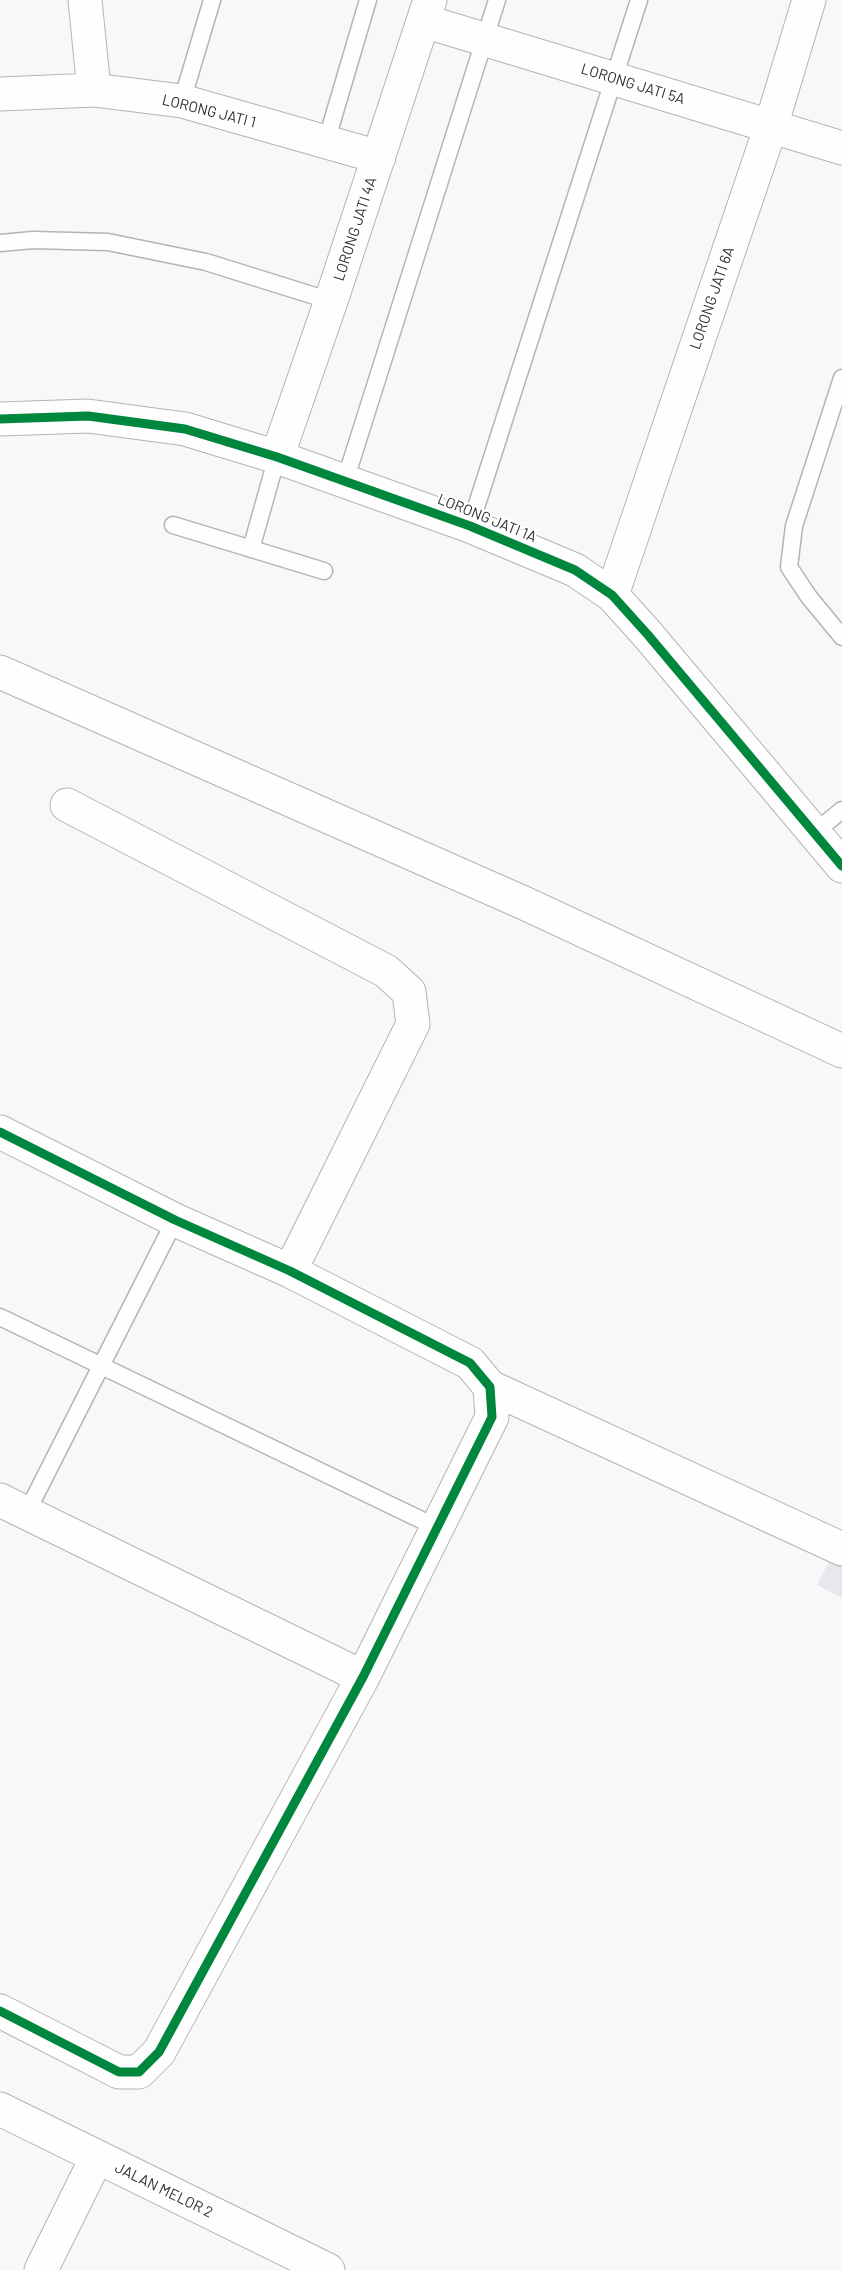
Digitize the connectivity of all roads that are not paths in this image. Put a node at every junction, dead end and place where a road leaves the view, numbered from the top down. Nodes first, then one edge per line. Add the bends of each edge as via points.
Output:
1 (85, 0) edge
2 (212, 0) edge
3 (368, 0) edge
4 (497, 0) edge
5 (639, 0) edge
6 (809, 0) edge
7 (427, 10) edge
8 (485, 39) junction
9 (614, 78) junction
10 (94, 90) junction
11 (0, 94) edge
12 (182, 101) junction
13 (771, 126) junction
14 (327, 142) junction
15 (842, 148) edge
16 (379, 157) junction
17 (0, 243) edge
18 (331, 301) junction
19 (842, 378) edge
20 (0, 419) edge
21 (277, 457) junction
22 (345, 481) junction
23 (173, 525) dead end
24 (470, 526) junction
25 (251, 549) junction
26 (324, 571) dead end
27 (612, 595) junction
28 (842, 638) edge
29 (0, 672) edge
30 (66, 805) dead end
31 (842, 810) edge
32 (815, 832) junction
33 (842, 866) edge
34 (842, 1051) edge
35 (0, 1132) edge
36 (175, 1220) junction
37 (290, 1271) junction
38 (0, 1317) edge
39 (102, 1366) junction
40 (490, 1387) junction
41 (14, 1506) edge
42 (438, 1528) junction
43 (842, 1549) edge
44 (363, 1677) junction
45 (0, 2011) edge
46 (0, 2109) edge
47 (97, 2157) junction
48 (41, 2270) edge
49 (328, 2270) edge

1 - 10 street
2 - 12 lane
3 - 14 lane
4 - 8 lane
5 - 9 lane
6 - 13 street, LORONG JATI 6A
7 - 8 street, LORONG JATI 5A
7 - 16 street, LORONG JATI 4A
8 - 9 street, LORONG JATI 5A
8 - 22 lane
9 - 13 street, LORONG JATI 5A
9 - 24 lane
10 - 11 street, LORONG JATI 1
10 - 12 street, LORONG JATI 1
12 - 14 street, LORONG JATI 1
13 - 15 street, LORONG JATI 5A
13 - 27 street, LORONG JATI 6A
14 - 16 street, LORONG JATI 1
16 - 18 street, LORONG JATI 4A
17 - 18 lane via 108,242 206,262
18 - 21 street, LORONG JATI 4A
19 - 28 lane via 794,526 789,567
20 - 21 street, LORONG JATI 1A via 88,416 185,429
21 - 22 street, LORONG JATI 1A
21 - 25 lane
22 - 24 street, LORONG JATI 1A
23 - 25 lane
24 - 27 street, LORONG JATI 1A via 575,570
25 - 26 lane
27 - 32 street, LORONG JATI 1A
29 - 34 street via 524,903
30 - 37 street via 386,971 409,992 413,1024
31 - 32 lane
32 - 33 street, LORONG JATI 1A
35 - 36 street
36 - 37 street
36 - 39 lane
37 - 40 street via 470,1363
38 - 39 lane
39 - 41 lane
39 - 42 lane
40 - 42 street via 492,1417
40 - 43 street
41 - 44 street
42 - 44 street
44 - 45 street via 159,2052 139,2072 119,2072
46 - 47 street, JALAN MELOR 2
47 - 48 street
47 - 49 street, JALAN MELOR 2

